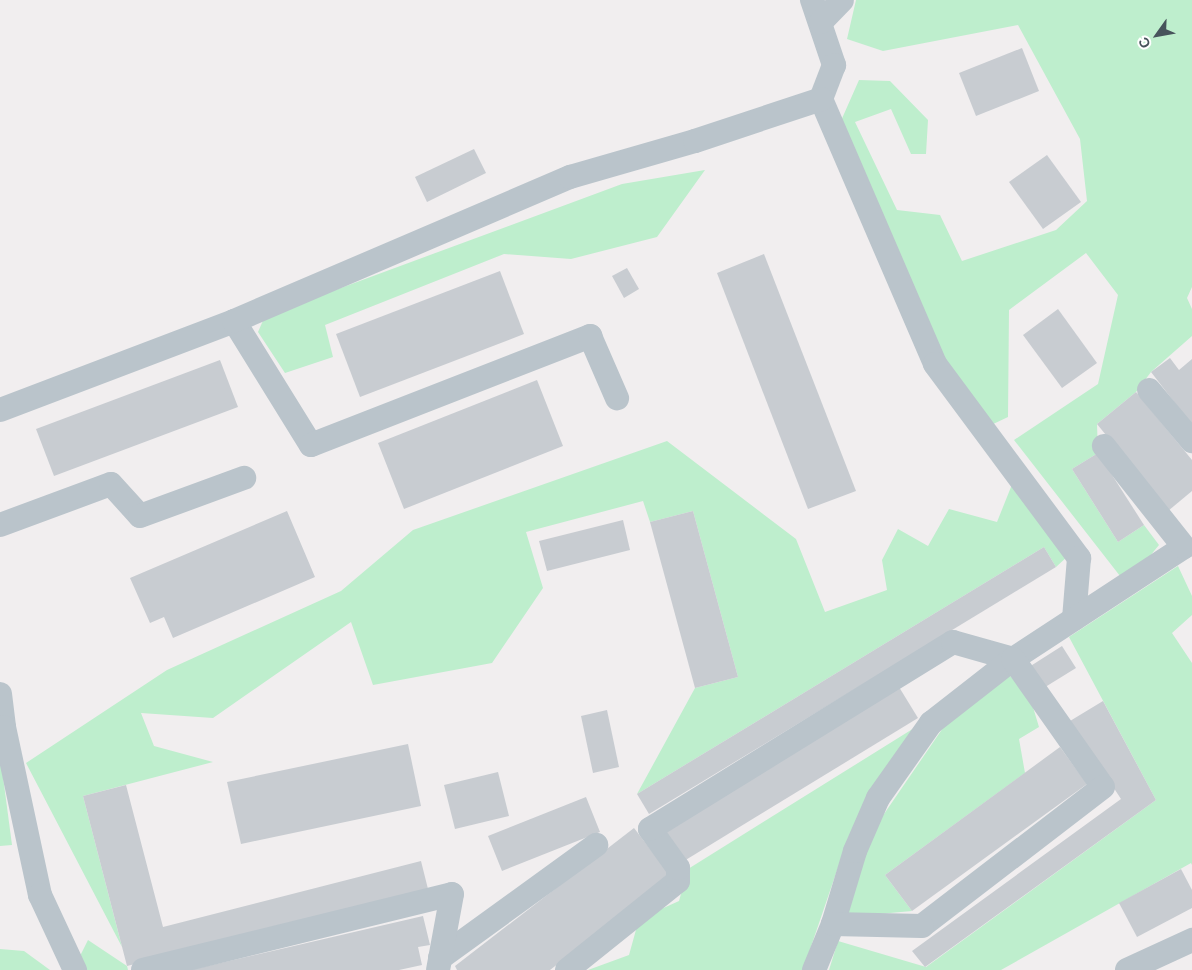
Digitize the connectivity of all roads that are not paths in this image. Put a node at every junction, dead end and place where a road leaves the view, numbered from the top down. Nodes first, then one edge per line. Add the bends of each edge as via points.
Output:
1 (812, 0) edge
2 (842, 0) edge
3 (821, 22) junction
4 (820, 99) junction
5 (234, 321) junction
6 (1150, 390) dead end
7 (617, 398) dead end
8 (0, 410) edge
9 (1192, 440) edge
10 (1104, 446) dead end
11 (244, 478) dead end
12 (0, 525) edge
13 (1188, 543) edge
14 (1074, 619) junction
15 (1013, 659) junction
16 (0, 694) edge
17 (596, 845) dead end
18 (833, 924) junction
19 (1192, 940) edge
20 (439, 964) edge
21 (74, 970) edge
22 (143, 970) edge
23 (567, 970) edge
24 (814, 970) edge
25 (1127, 970) edge

1 - 3 lane
2 - 3 lane
3 - 4 lane via 834,65
4 - 5 lane via 695,141 570,177
4 - 14 lane via 936,364 1079,558
5 - 7 lane via 310,444 590,336
5 - 8 lane
6 - 9 lane
10 - 13 lane
11 - 12 lane via 140,516 111,484
13 - 14 lane
14 - 15 lane
15 - 18 lane via 931,723 878,798 855,851
15 - 18 lane via 1103,787 922,926
15 - 23 lane via 953,642 650,829 678,868 678,881
16 - 21 lane via 4,727 40,895
17 - 20 lane
18 - 24 lane
19 - 25 lane
20 - 22 lane via 452,894

